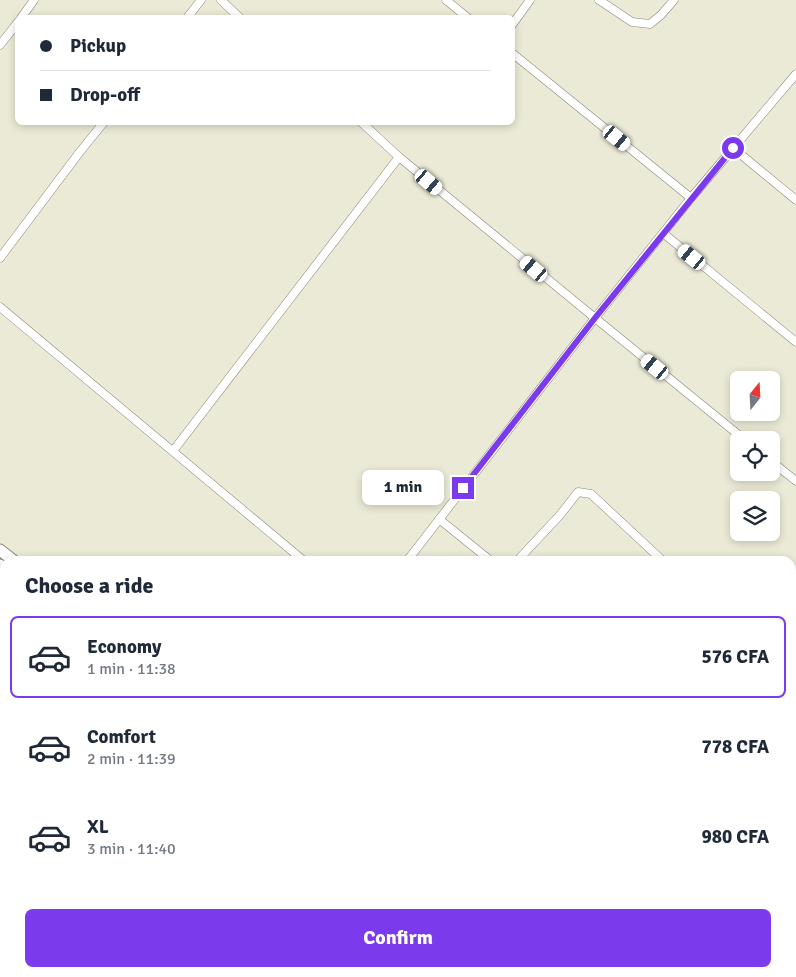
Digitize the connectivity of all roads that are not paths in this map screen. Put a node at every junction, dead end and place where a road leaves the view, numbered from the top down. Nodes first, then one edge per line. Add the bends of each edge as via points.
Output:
1 (34, 0) edge
2 (201, 0) edge
3 (220, 0) edge
4 (446, 0) edge
5 (530, 0) edge
6 (599, 0) edge
7 (674, 0) edge
8 (23, 15) edge
9 (189, 15) edge
10 (237, 15) edge
11 (464, 15) edge
12 (515, 21) edge
13 (15, 26) edge
14 (0, 45) edge
15 (515, 56) edge
16 (796, 74) edge
17 (102, 125) edge
18 (364, 125) edge
19 (733, 148) junction
20 (399, 157) junction
21 (691, 198) junction
22 (796, 200) edge
23 (663, 233) junction
24 (0, 258) edge
25 (0, 307) edge
26 (595, 318) junction
27 (796, 342) edge
28 (735, 431) edge
29 (173, 451) junction
30 (780, 468) edge
31 (796, 481) edge
32 (439, 519) junction
33 (298, 556) edge
34 (411, 556) edge
35 (484, 556) edge
36 (522, 556) edge
37 (658, 556) edge

1 - 8 street
2 - 9 street
3 - 10 street
4 - 11 street
5 - 12 street
6 - 7 street via 632,22 650,24
13 - 14 street
15 - 21 street
16 - 19 street
17 - 24 street
18 - 20 street
19 - 21 street
19 - 22 street
20 - 26 street
20 - 29 street
21 - 23 street
23 - 26 street
23 - 27 street
25 - 29 street
26 - 28 street
26 - 32 street
29 - 33 street
30 - 31 street
32 - 34 street
32 - 35 street
36 - 37 street via 578,492 591,494

